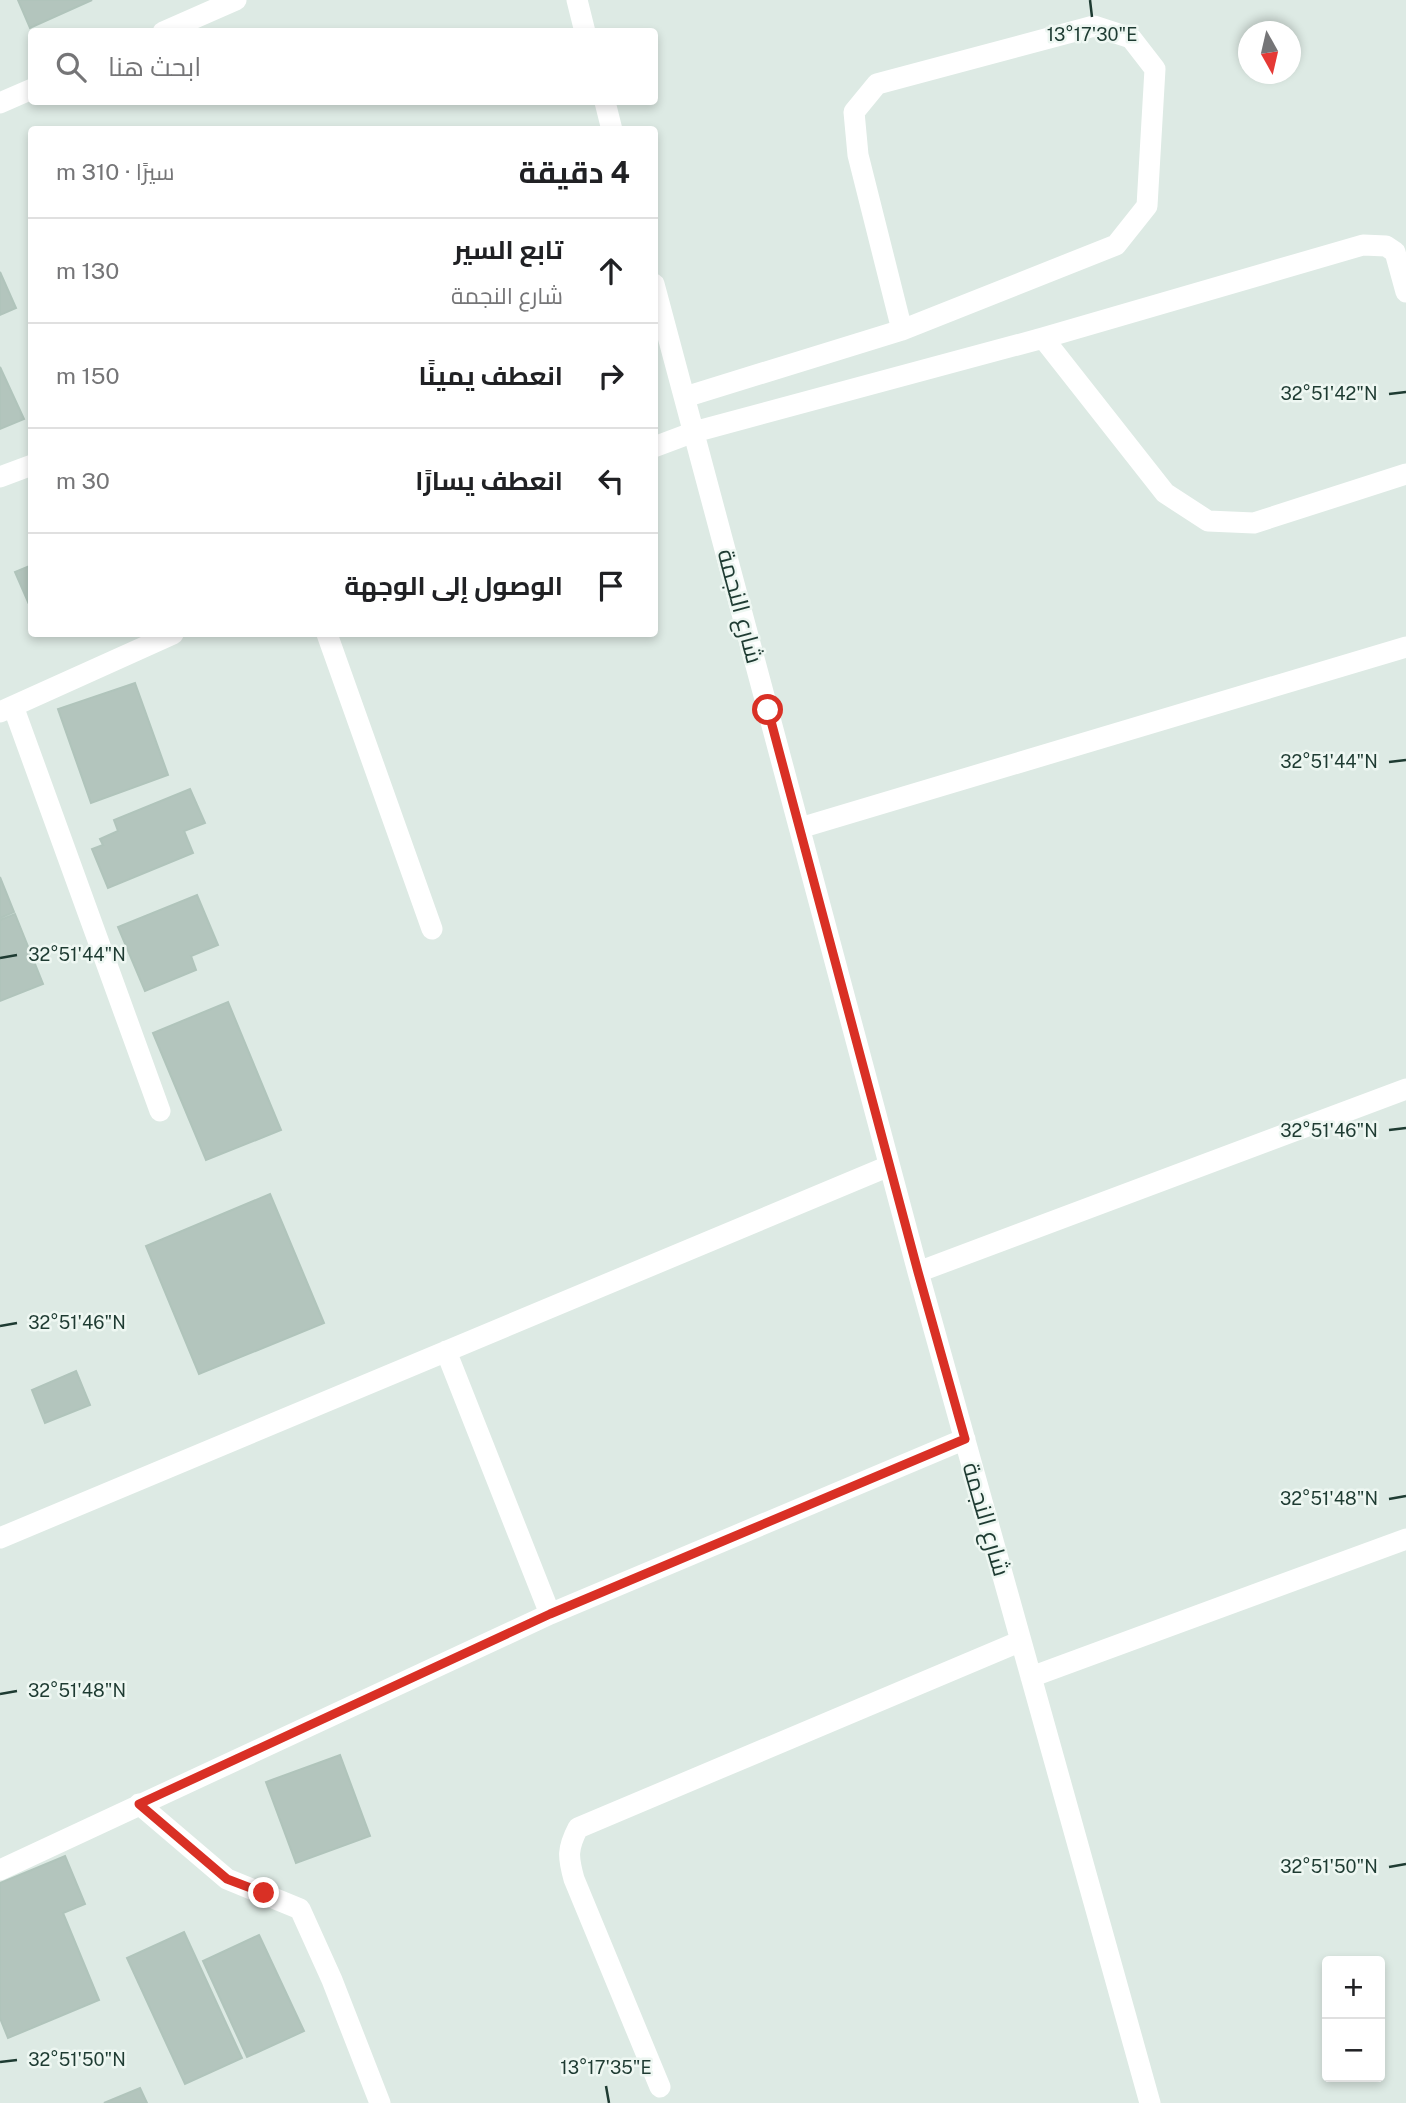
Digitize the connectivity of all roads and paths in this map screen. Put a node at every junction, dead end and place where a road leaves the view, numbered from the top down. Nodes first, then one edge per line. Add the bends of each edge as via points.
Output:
1 (236, 0) edge
2 (577, 0) edge
3 (172, 28) edge
4 (584, 28) edge
5 (28, 91) edge
6 (0, 103) edge
7 (606, 105) edge
8 (611, 126) edge
9 (1406, 292) edge
10 (658, 299) edge
11 (902, 330) junction
12 (1043, 338) junction
13 (685, 397) junction
14 (694, 432) junction
15 (658, 446) edge
16 (28, 466) edge
17 (1406, 474) edge
18 (0, 477) edge
19 (166, 637) edge
20 (328, 637) edge
21 (1406, 647) edge
22 (7, 709) edge
23 (800, 828) junction
24 (432, 929) dead end
25 (1406, 1089) edge
26 (160, 1111) dead end
27 (889, 1166) junction
28 (918, 1272) junction
29 (446, 1351) junction
30 (965, 1439) junction
31 (0, 1538) edge
32 (1406, 1539) edge
33 (550, 1614) junction
34 (1021, 1641) junction
35 (1031, 1676) junction
36 (139, 1804) junction
37 (0, 1870) edge
38 (660, 2087) dead end
39 (380, 2103) edge
40 (1150, 2103) edge

1 - 3 street
2 - 4 street
5 - 6 street
7 - 8 street
9 - 12 street via 1395,252 1386,246 1363,245
10 - 13 street, شارع النجمة
11 - 11 street via 1116,245 1147,206 1155,69 1131,38 1094,26 890,80 877,84 854,112 858,155
11 - 13 street
12 - 14 street
12 - 17 street via 1165,493 1208,521 1254,523
13 - 14 street, شارع النجمة
14 - 15 street
14 - 23 street, شارع النجمة
16 - 18 street
19 - 22 street
20 - 24 street
21 - 23 street
22 - 26 street
23 - 27 street, شارع النجمة
25 - 28 street
27 - 28 street, شارع النجمة
27 - 29 street
28 - 30 street, شارع النجمة
29 - 31 street
29 - 33 street
30 - 33 street
30 - 34 street, شارع النجمة
32 - 35 street
33 - 36 street
34 - 35 street, شارع النجمة
34 - 38 street via 578,1828 569,1844 574,1879
35 - 40 street, شارع النجمة
36 - 37 street
36 - 39 street via 227,1879 300,1909

